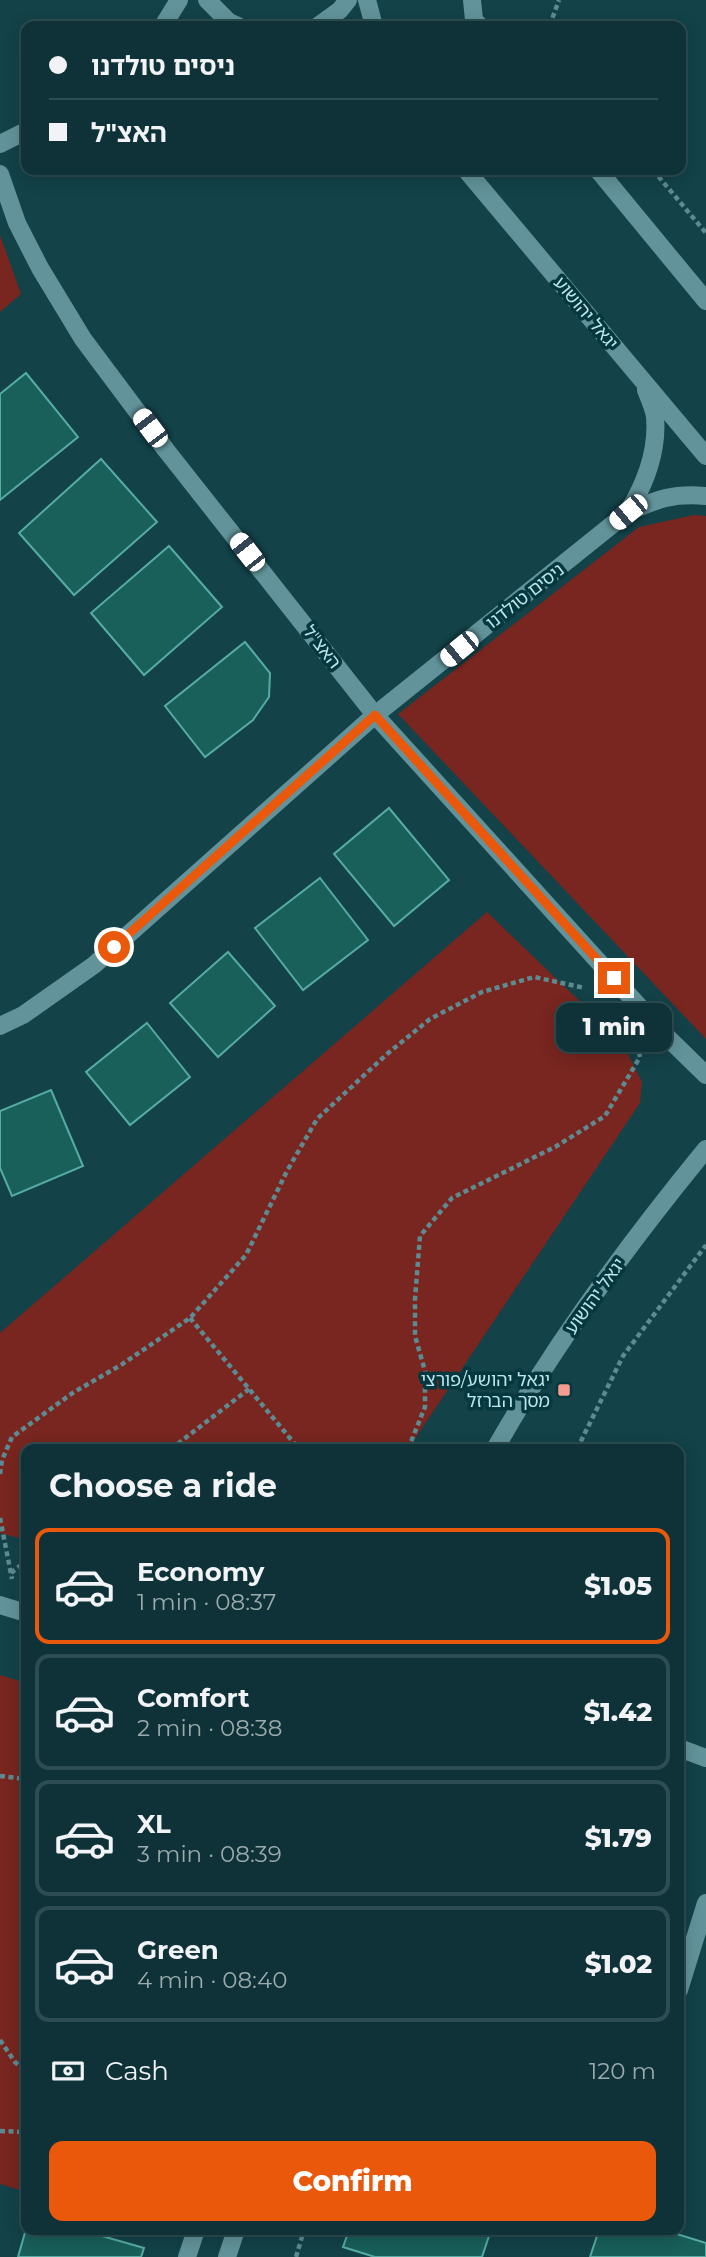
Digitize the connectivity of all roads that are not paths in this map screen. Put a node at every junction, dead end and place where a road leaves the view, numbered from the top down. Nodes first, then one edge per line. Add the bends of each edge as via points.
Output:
1 (179, 0) edge
2 (207, 0) edge
3 (348, 0) edge
4 (367, 0) edge
5 (472, 0) edge
6 (166, 21) edge
7 (228, 21) edge
8 (325, 21) edge
9 (373, 21) edge
10 (475, 21) edge
11 (21, 134) edge
12 (0, 144) edge
13 (0, 174) edge
14 (470, 175) edge
15 (602, 175) edge
16 (706, 301) edge
17 (643, 380) junction
18 (704, 448) edge
19 (706, 496) edge
20 (628, 512) junction
21 (375, 715) junction
22 (0, 1026) edge
23 (706, 1075) edge
24 (706, 1149) edge
25 (498, 1444) edge
26 (0, 1605) edge
27 (21, 1612) edge
28 (684, 1750) edge
29 (706, 1758) edge
30 (706, 1903) edge
31 (684, 1974) edge
32 (194, 2235) edge
33 (235, 2235) edge
34 (187, 2257) edge
35 (228, 2257) edge

1 - 6 street
2 - 7 street
3 - 8 street
4 - 9 street
5 - 10 street
11 - 12 street
13 - 21 street, האצ"ל via 17,223 83,339
14 - 17 street, יגאל יהושוע
15 - 16 street
17 - 18 street, יגאל יהושוע
17 - 20 street, ניסים טולדנו via 655,415 654,440 648,473
19 - 20 street, ניסים טולדנו via 662,497
20 - 21 street, ניסים טולדנו
21 - 22 street, ניסים טולדנו via 94,965
21 - 23 street, האצ"ל
24 - 25 street, יגאל יהושוע via 587,1305
26 - 27 street
28 - 29 street
30 - 31 street
32 - 34 street
33 - 35 street

